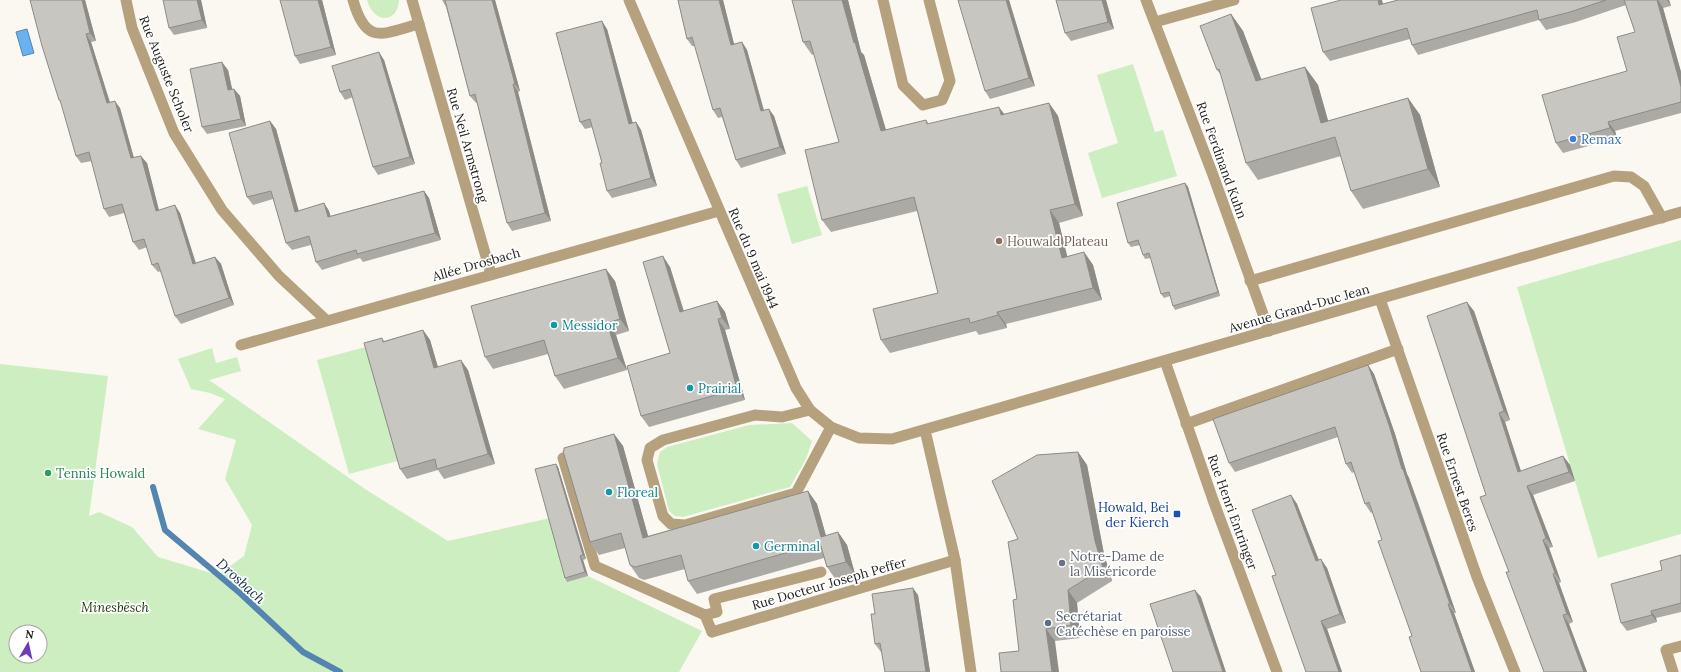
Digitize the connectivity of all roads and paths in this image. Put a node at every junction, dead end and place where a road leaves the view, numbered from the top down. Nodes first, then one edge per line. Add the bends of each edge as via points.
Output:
1 (126, 0) edge
2 (353, 0) edge
3 (412, 0) edge
4 (630, 0) edge
5 (883, 0) edge
6 (929, 0) edge
7 (1146, 0) edge
8 (1234, 0) edge
9 (1155, 22) junction
10 (419, 24) junction
11 (719, 211) junction
12 (1681, 212) edge
13 (1662, 218) junction
14 (491, 274) junction
15 (1250, 280) junction
16 (1380, 299) junction
17 (326, 320) junction
18 (1269, 331) junction
19 (241, 345) dead end
20 (1398, 349) junction
21 (1165, 361) junction
22 (810, 410) junction
23 (1186, 424) junction
24 (831, 427) junction
25 (925, 430) junction
26 (562, 458) edge
27 (955, 560) junction
28 (821, 572) dead end
29 (705, 615) junction
30 (1681, 646) edge
31 (971, 672) edge
32 (1277, 672) edge
33 (1515, 672) edge
34 (1673, 672) edge

1 - 17 street, Rue Auguste Scholer via 132,28 174,133 222,210 279,276
2 - 10 street via 358,16 367,30 380,35
3 - 10 street, Rue Neil Armstrong
4 - 11 street, Rue du 9 mai 1944
5 - 6 street via 903,85 923,105 942,100 950,81
7 - 9 street, Rue Ferdinand Kuhn
8 - 9 street
9 - 15 street, Rue Ferdinand Kuhn
10 - 14 street, Rue Neil Armstrong
11 - 14 street, Allée Drosbach
11 - 22 street, Rue du 9 mai 1944 via 796,388
12 - 13 street, Avenue Grand-Duc Jean
13 - 15 street via 1644,186 1632,177 1614,176
13 - 16 street, Avenue Grand-Duc Jean
14 - 17 street, Allée Drosbach
15 - 18 street, Rue Ferdinand Kuhn
16 - 18 street, Avenue Grand-Duc Jean
16 - 20 street, Rue Ernest Beres
17 - 19 street, Allée Drosbach
18 - 21 street, Avenue Grand-Duc Jean
20 - 23 street
20 - 33 street, Rue Ernest Beres via 1476,577
21 - 23 street, Rue Henri Entringer
21 - 25 street, Avenue Grand-Duc Jean
22 - 24 street, Rue du 9 mai 1944
22 - 24 street via 782,417 755,415 663,440 650,448 647,460 662,516 671,524 685,525 796,493
23 - 32 street, Rue Henri Entringer
24 - 25 street, Rue du 9 mai 1944 via 859,438 892,440
25 - 27 street
26 - 29 street via 595,566
27 - 29 street, Rue Docteur Joseph Peffer via 712,632
27 - 31 street
28 - 29 street via 714,599 717,612
30 - 34 street via 1666,650

